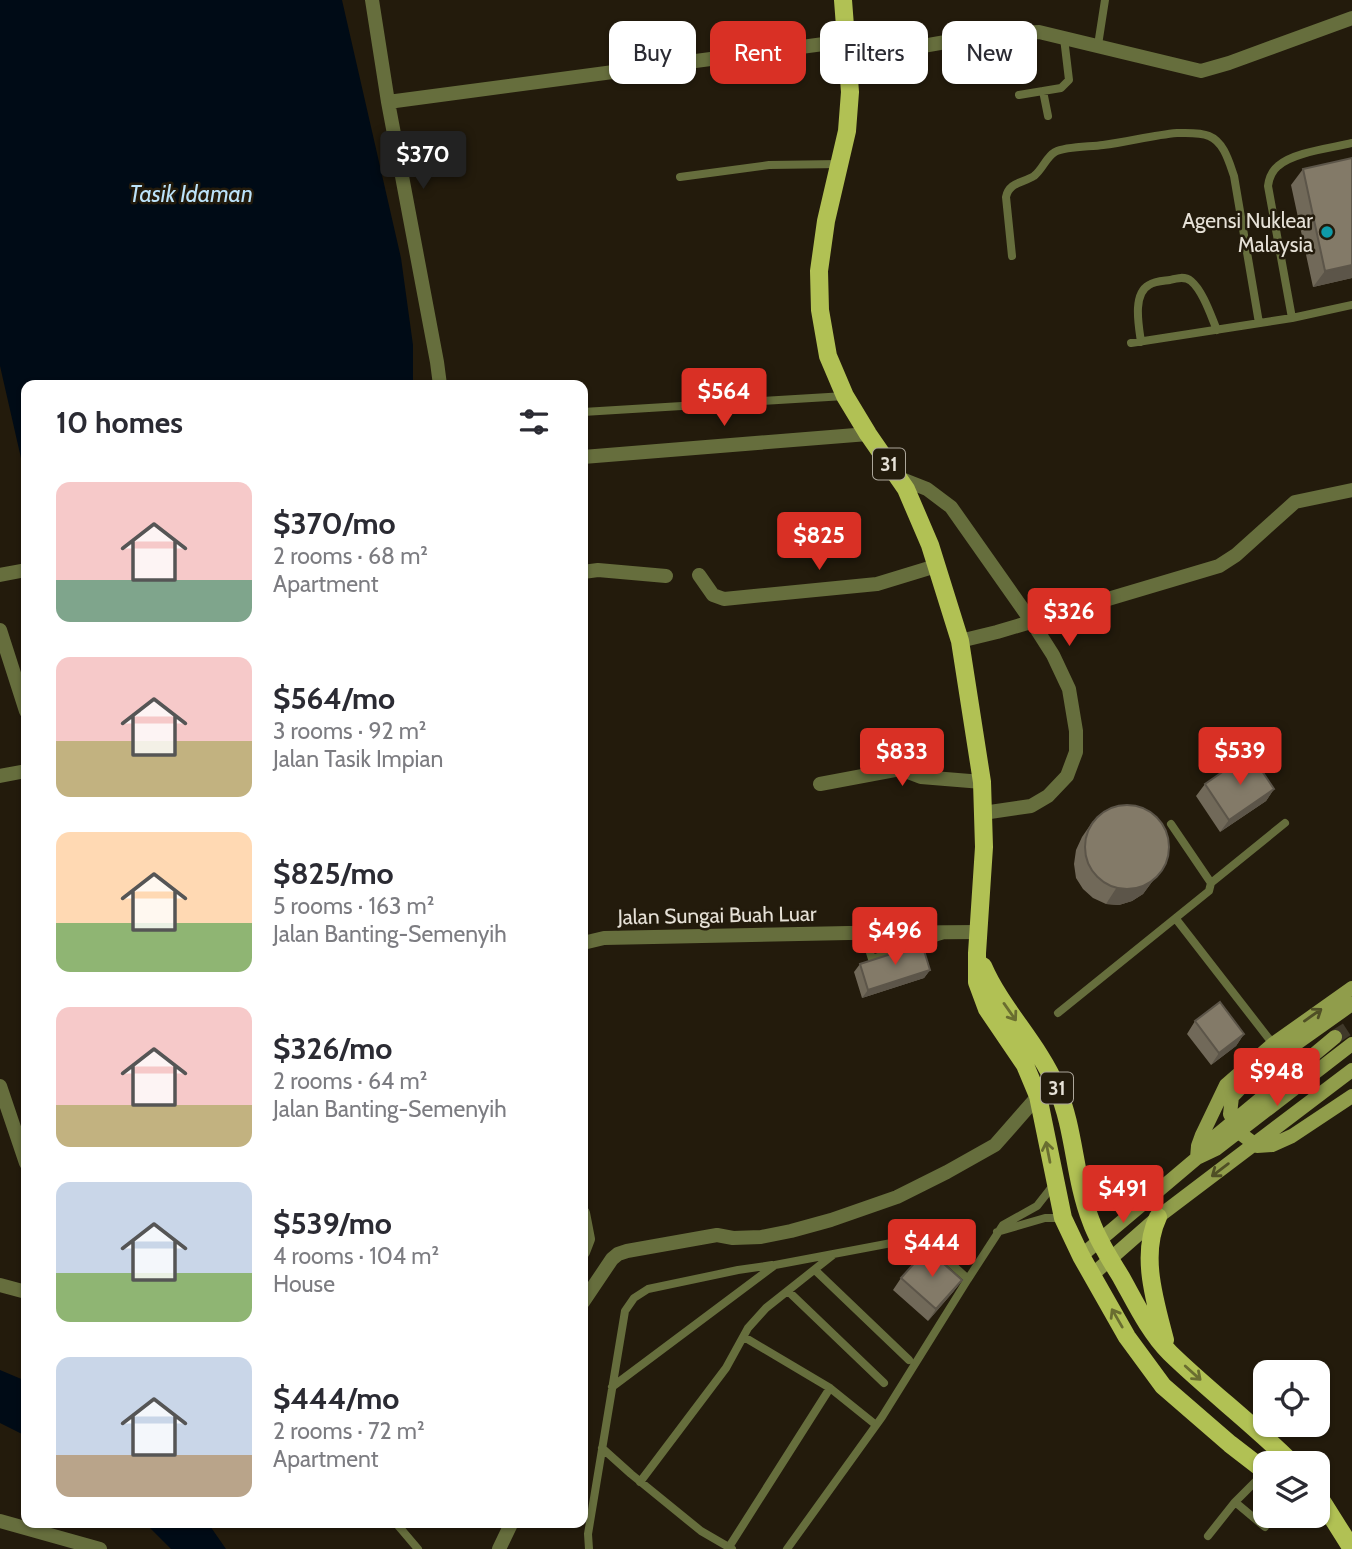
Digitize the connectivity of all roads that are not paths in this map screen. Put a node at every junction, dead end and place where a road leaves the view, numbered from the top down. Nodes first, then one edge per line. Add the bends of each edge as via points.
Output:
1 (372, 0) edge
2 (843, 0) edge
3 (1105, 0) edge
4 (1352, 18) edge
5 (845, 21) edge
6 (1064, 38) junction
7 (820, 44) edge
8 (1098, 45) junction
9 (928, 46) edge
10 (850, 84) edge
11 (1043, 91) junction
12 (1019, 95) dead end
13 (388, 102) junction
14 (1048, 116) dead end
15 (1352, 143) edge
16 (840, 164) junction
17 (680, 177) dead end
18 (1012, 256) dead end
19 (1352, 305) edge
20 (1292, 318) junction
21 (1259, 323) junction
22 (1217, 330) junction
23 (1142, 342) junction
24 (1131, 343) dead end
25 (439, 380) edge
26 (845, 396) junction
27 (588, 412) edge
28 (868, 434) junction
29 (588, 457) edge
30 (899, 478) junction
31 (1352, 490) edge
32 (936, 566) junction
33 (21, 571) edge
34 (588, 571) edge
35 (0, 575) edge
36 (699, 575) dead end
37 (666, 576) dead end
38 (1032, 622) junction
39 (0, 630) edge
40 (960, 641) junction
41 (21, 695) edge
42 (21, 772) edge
43 (0, 776) edge
44 (982, 782) junction
45 (820, 784) dead end
46 (983, 813) junction
47 (1285, 823) dead end
48 (1171, 824) dead end
49 (1211, 883) junction
50 (1176, 919) junction
51 (954, 932) junction
52 (978, 932) junction
53 (863, 933) junction
54 (588, 942) edge
55 (977, 953) junction
56 (1352, 988) edge
57 (1352, 1004) edge
58 (1058, 1013) dead end
59 (1335, 1037) tunnel mouth
60 (1273, 1044) junction
61 (1352, 1044) tunnel mouth
62 (1352, 1070) edge
63 (0, 1086) edge
64 (1038, 1096) junction
65 (1352, 1096) edge
66 (21, 1148) edge
67 (1197, 1158) junction
68 (1075, 1159) junction
69 (1055, 1183) junction
70 (1147, 1199) junction
71 (1158, 1217) junction
72 (1063, 1218) junction
73 (998, 1232) junction
74 (1100, 1240) junction
75 (836, 1253) junction
76 (1081, 1256) junction
77 (1110, 1259) junction
78 (775, 1265) junction
79 (815, 1270) junction
80 (1092, 1275) junction
81 (968, 1279) junction
82 (0, 1285) edge
83 (21, 1291) edge
84 (788, 1291) junction
85 (588, 1295) edge
86 (744, 1337) junction
87 (1168, 1351) junction
88 (909, 1360) dead end
89 (884, 1383) dead end
90 (612, 1387) junction
91 (830, 1388) junction
92 (876, 1425) junction
93 (602, 1448) junction
94 (1280, 1451) edge
95 (1253, 1462) edge
96 (640, 1482) junction
97 (1253, 1483) edge
98 (1234, 1502) junction
99 (1330, 1515) edge
100 (1253, 1517) edge
101 (0, 1521) edge
102 (21, 1527) edge
103 (25, 1528) edge
104 (400, 1528) edge
105 (509, 1528) edge
106 (1208, 1536) dead end
107 (731, 1548) edge
108 (100, 1549) edge
109 (418, 1549) edge
110 (499, 1549) edge
111 (589, 1549) edge
112 (787, 1549) edge
113 (1352, 1549) edge

1 - 13 street
2 - 5 main road, 31
3 - 8 lane
4 - 8 street via 1201,71
6 - 8 street
6 - 9 street via 1040,32
6 - 11 lane via 1069,79 1060,88
7 - 13 street
10 - 16 main road, 31
11 - 12 lane
11 - 14 lane
13 - 25 street
15 - 20 lane via 1294,157 1278,165 1270,176 1268,186
16 - 17 lane via 769,165
16 - 26 main road, 31 via 819,271 828,356
18 - 21 lane via 1007,191 1032,177 1055,153 1176,133 1209,136 1219,142 1234,176
19 - 20 lane
20 - 21 lane
21 - 22 lane
22 - 23 lane
22 - 23 lane via 1194,285 1180,278 1151,284 1141,293
23 - 24 lane
26 - 27 lane
26 - 28 main road, 31
28 - 29 street
28 - 30 main road, 31
30 - 32 main road, 31
30 - 38 street via 927,489 951,507
31 - 38 street via 1295,502 1219,566
32 - 36 street via 877,584 724,599 713,595
32 - 40 main road, 31
33 - 35 street
34 - 37 street
38 - 40 street
38 - 46 street via 1069,689 1076,752 1067,776 1048,796 1031,806
39 - 41 street
40 - 44 main road, 31
42 - 43 street
44 - 45 street via 921,777 900,769
44 - 46 main road, 31
46 - 52 main road, 31
47 - 49 lane
48 - 49 lane
49 - 50 lane via 1207,894
50 - 58 lane
50 - 60 lane
51 - 52 street, Jalan Sungai Buah Luar
51 - 53 street, Jalan Sungai Buah Luar
51 - 53 lane via 872,959
52 - 55 main road, 31
53 - 54 street, Jalan Sungai Buah Luar
55 - 64 main road, 31 via 977,982 987,1009 1025,1065
55 -> 68 main road, 31 via 991,985 1058,1089
60 -> 56 main road
57 - 65 main road via 1256,1072 1232,1097 1230,1114 1240,1133 1257,1146 1272,1145
59 - 67 main road via 1210,1141
60 - 67 main road via 1226,1085 1202,1135
61 - 67 main road via 1216,1149
62 -> 71 main road
63 - 66 street
69 -> 64 main road, 31
64 - 85 street via 995,1145 897,1197 761,1237 717,1235 627,1251 612,1259
67 - 70 main road
68 - 70 main road via 1098,1196 1127,1202
68 - 74 main road, 31
69 - 72 main road, 31
69 - 73 lane via 1037,1206
70 - 74 main road
71 - 77 main road
71 - 87 main road via 1151,1237 1150,1268
72 - 73 lane via 1045,1218
72 - 76 main road, 31
73 - 81 lane
74 - 76 main road
74 - 77 main road, 31
75 - 78 lane
75 - 79 lane
75 - 81 lane via 918,1238
76 - 80 main road, 31
77 - 80 main road
77 - 87 main road, 31
78 - 90 lane
78 - 90 lane via 648,1289 634,1298 625,1311
79 - 84 lane
79 - 88 lane
95 -> 80 main road, 31 via 1163,1386 1127,1337
81 - 92 lane
82 - 83 street
84 - 86 lane via 766,1308
84 - 89 lane
86 - 91 lane
86 - 96 lane
87 -> 94 main road, 31
90 - 93 lane
91 - 92 lane
91 - 107 lane
92 - 112 lane
93 - 96 lane
93 - 111 lane
96 - 107 lane via 701,1531
97 - 98 lane
98 - 100 lane
98 - 106 lane
99 - 113 main road
101 - 102 street
103 - 108 street
104 - 109 lane
105 - 110 street

